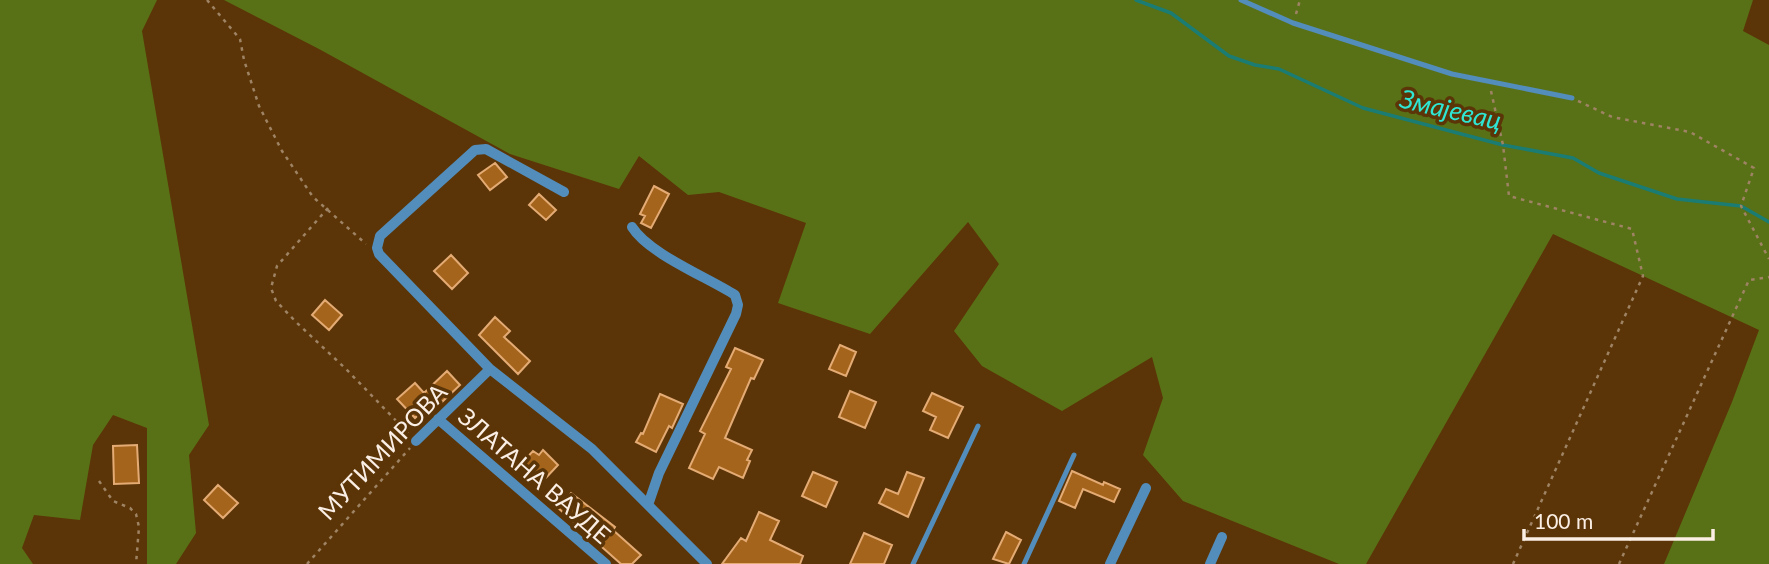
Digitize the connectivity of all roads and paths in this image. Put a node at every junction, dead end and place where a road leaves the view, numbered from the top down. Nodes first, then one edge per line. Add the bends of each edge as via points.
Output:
1 (207, 0) edge
2 (1241, 0) edge
3 (1300, 0) edge
4 (1293, 23) junction
5 (1489, 81) junction
6 (1572, 98) joint
7 (564, 192) dead end
8 (328, 208) junction
9 (632, 227) dead end
10 (376, 248) junction
11 (1769, 259) edge
12 (1769, 277) edge
13 (490, 369) junction
14 (438, 419) junction
15 (978, 426) dead end
16 (416, 441) junction
17 (1074, 455) dead end
18 (99, 481) dead end
19 (1146, 488) dead end
20 (648, 505) junction
21 (1222, 537) dead end
22 (136, 564) edge
23 (307, 564) edge
24 (606, 564) edge
25 (707, 564) edge
26 (913, 564) edge
27 (1024, 564) edge
28 (1110, 564) edge
29 (1210, 564) edge
30 (1513, 564) edge
31 (1619, 564) edge

1 - 8 path via 240,39 255,94 282,151 313,197
2 - 4 lane
3 - 4 path
4 - 5 lane via 1452,74
5 - 6 lane
5 - 30 path via 1509,196 1632,229 1643,276
6 - 11 path via 1612,117 1690,131 1754,168 1741,206
7 - 10 street via 486,149 475,150 380,236
8 - 10 path via 358,238
8 - 16 path via 277,266 271,288 276,301
9 - 20 street via 639,238 737,299 736,314
10 - 13 street
12 - 31 path via 1749,280
13 - 14 street, МУТИМИРОВА
13 - 20 street via 592,449
14 - 16 street, МУТИМИРОВА
14 - 24 street, ЗЛАТАНА ВАУДЕ
15 - 26 lane
16 - 23 path, МУТИМИРОВА
17 - 27 lane
18 - 22 path via 113,501 136,514
19 - 28 street
20 - 25 street
21 - 29 street

